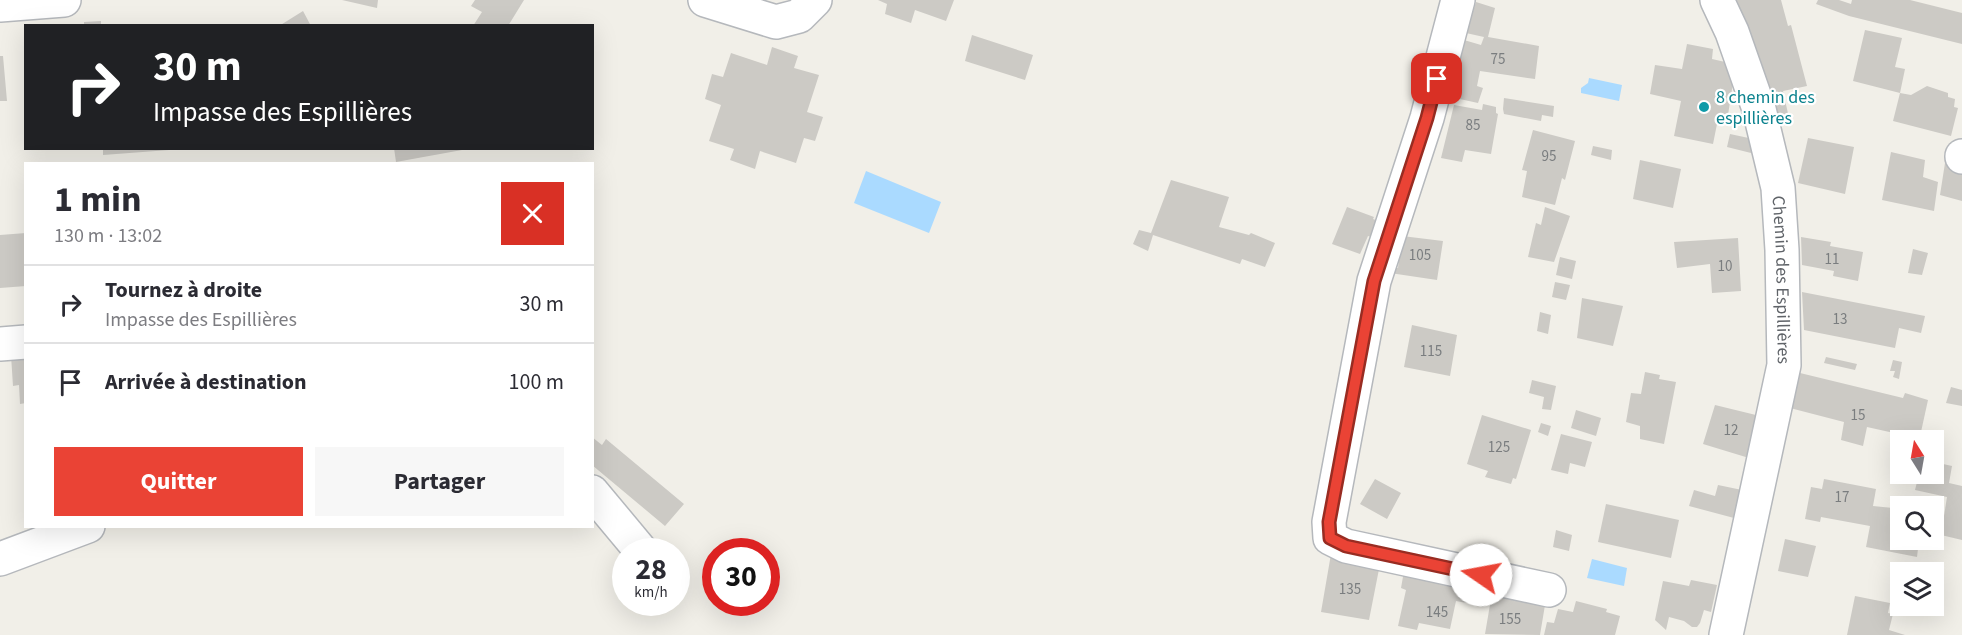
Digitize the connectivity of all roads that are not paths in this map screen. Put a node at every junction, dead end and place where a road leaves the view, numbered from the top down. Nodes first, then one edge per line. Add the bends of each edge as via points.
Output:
1 (64, 0) edge
2 (705, 0) edge
3 (815, 0) edge
4 (1458, 0) edge
5 (1717, 0) edge
6 (0, 5) edge
7 (24, 342) edge
8 (0, 344) edge
9 (594, 494) edge
10 (83, 528) edge
11 (630, 538) edge
12 (0, 559) edge
13 (1549, 590) dead end
14 (1726, 635) edge

1 - 6 street
2 - 3 street via 776,21 798,15
4 - 13 street via 1427,118 1374,281 1329,522 1330,538 1346,546
5 - 14 street, Chemin des Espillières via 1759,109 1778,188 1784,353 1765,464
7 - 8 street
9 - 11 street
10 - 12 street

